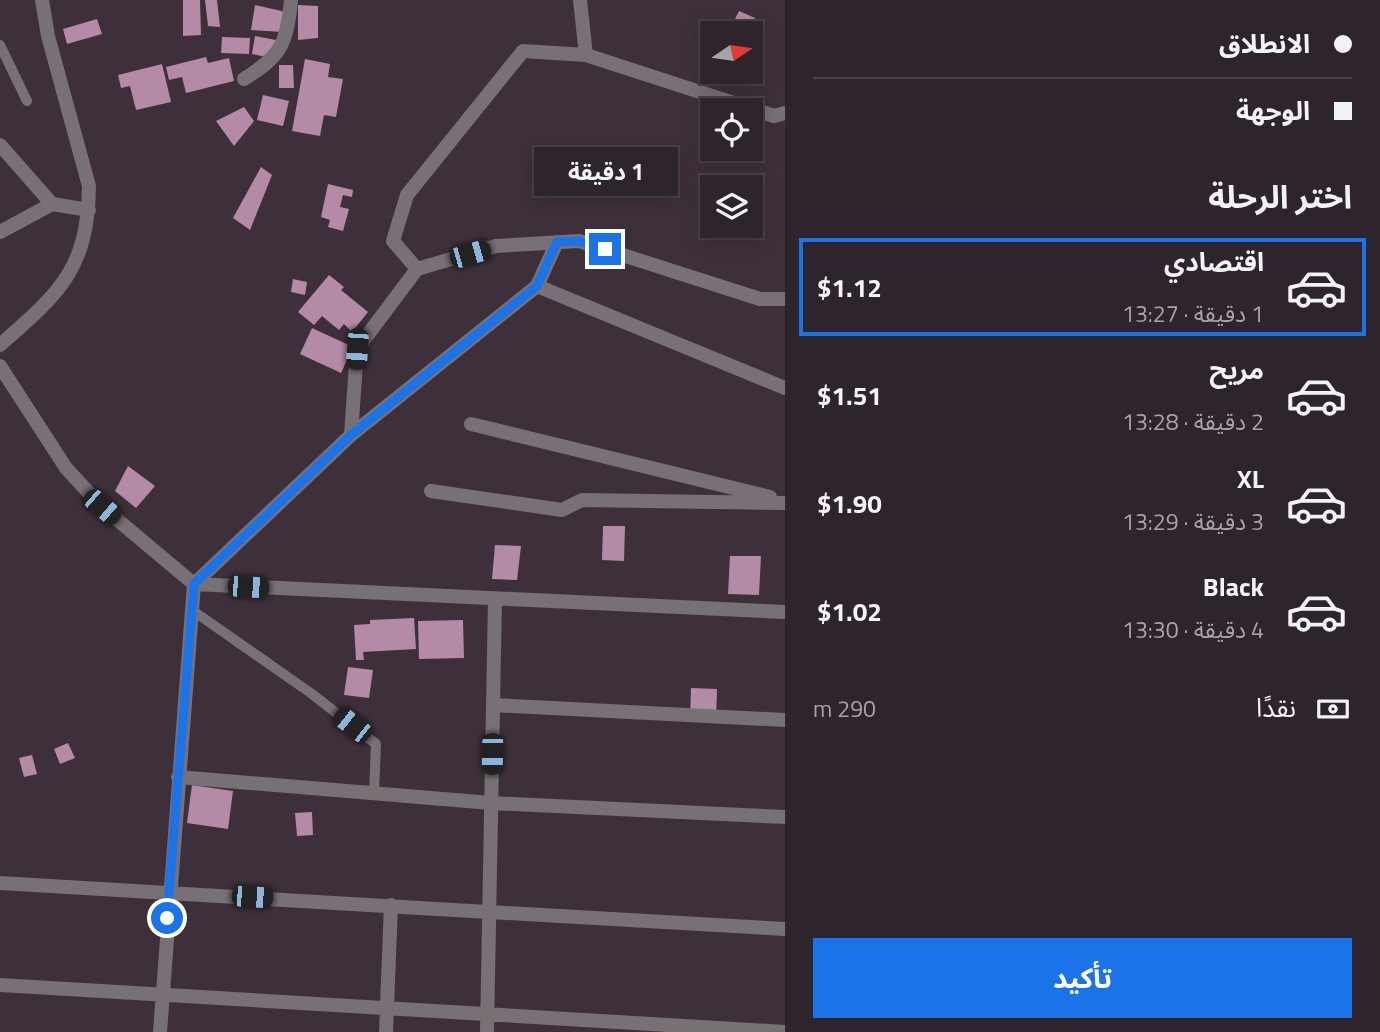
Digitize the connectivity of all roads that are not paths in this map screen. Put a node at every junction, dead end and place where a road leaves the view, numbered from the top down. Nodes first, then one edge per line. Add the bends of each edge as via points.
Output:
1 (42, 0) edge
2 (291, 0) edge
3 (580, 0) edge
4 (0, 45) edge
5 (586, 54) junction
6 (4, 69) edge
7 (244, 79) dead end
8 (27, 102) dead end
9 (785, 113) edge
10 (0, 145) edge
11 (52, 204) junction
12 (89, 210) junction
13 (0, 232) edge
14 (557, 242) junction
15 (417, 269) junction
16 (537, 286) junction
17 (785, 299) edge
18 (0, 345) edge
19 (0, 366) edge
20 (785, 388) edge
21 (471, 424) dead end
22 (351, 435) junction
23 (431, 491) dead end
24 (785, 501) edge
25 (194, 584) junction
26 (495, 599) junction
27 (192, 610) junction
28 (785, 612) edge
29 (493, 705) junction
30 (785, 720) edge
31 (178, 777) junction
32 (374, 793) junction
33 (491, 803) junction
34 (785, 817) edge
35 (0, 883) edge
36 (169, 892) junction
37 (391, 905) junction
38 (489, 914) junction
39 (785, 929) edge
40 (0, 985) edge
41 (163, 994) junction
42 (387, 1006) junction
43 (487, 1014) junction
44 (785, 1031) edge
45 (160, 1032) edge
46 (386, 1032) edge
47 (487, 1032) edge

1 - 12 street via 89,186
2 - 7 street via 288,30 279,54
3 - 5 street
4 - 6 lane
5 - 9 street via 774,116
5 - 15 street via 523,51 407,194 393,241
6 - 8 lane
10 - 11 street
11 - 12 street
11 - 13 street
12 - 18 street via 84,238 65,283
14 - 15 street via 496,246
14 - 16 street
14 - 17 street via 579,241 760,299
15 - 22 street via 357,349
16 - 20 street
16 - 22 street
19 - 25 street via 66,468 102,507
21 - 24 street
22 - 25 street
23 - 24 street via 562,510 582,500
25 - 26 street
25 - 27 street
26 - 28 street
26 - 29 street
27 - 31 street
27 - 32 lane via 376,744
29 - 30 street
29 - 33 street
31 - 32 street
31 - 36 street
32 - 33 street
33 - 34 street
33 - 38 street
35 - 36 street
36 - 37 street
36 - 41 street
37 - 38 street
37 - 42 street
38 - 39 street
38 - 43 street
40 - 41 street
41 - 42 street
41 - 45 street
42 - 43 street
42 - 46 street
43 - 44 street
43 - 47 street

